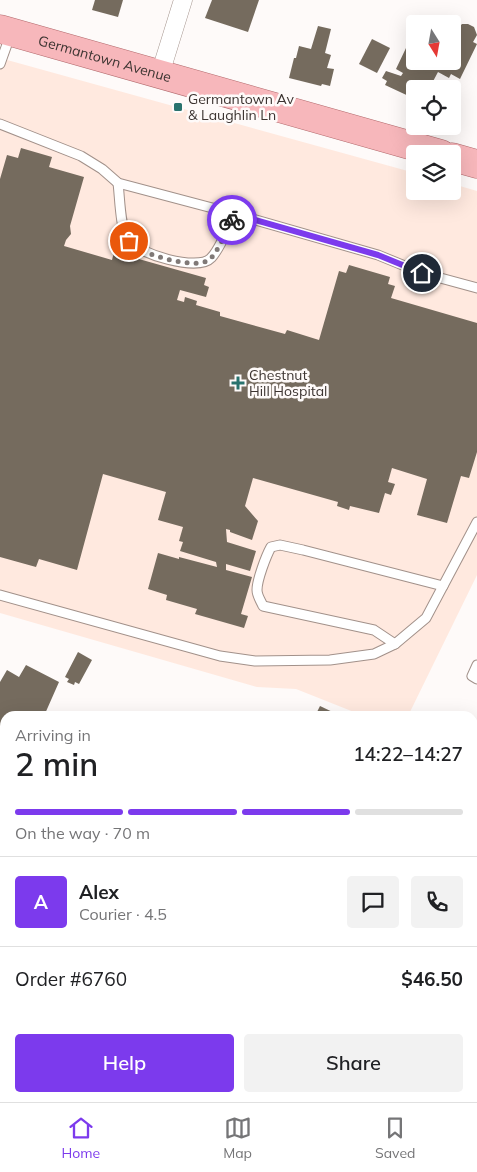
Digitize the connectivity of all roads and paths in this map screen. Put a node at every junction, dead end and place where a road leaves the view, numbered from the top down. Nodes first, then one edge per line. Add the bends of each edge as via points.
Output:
1 (183, 0) edge
2 (6, 31) edge
3 (0, 64) edge
4 (160, 74) junction
5 (0, 124) edge
6 (409, 145) edge
7 (461, 160) edge
8 (477, 164) edge
9 (118, 183) junction
10 (234, 214) junction
11 (477, 288) edge
12 (477, 522) edge
13 (443, 586) junction
14 (0, 595) edge
15 (395, 644) junction
16 (477, 665) edge
17 (477, 679) edge

1 - 4 street
2 - 3 lane
2 - 4 main road, Germantown Avenue
4 - 6 main road, Germantown Avenue
5 - 9 lane via 81,156
7 - 8 main road
9 - 10 lane
9 - 10 lane via 124,229 129,241 153,255 187,263 202,263 210,259
10 - 11 lane via 378,255 422,273
12 - 13 lane
13 - 15 lane via 426,618
13 - 15 lane via 303,550 280,545 271,547 257,590 264,606 374,630
14 - 15 lane via 239,660 347,658 374,654
16 - 17 lane via 472,676

